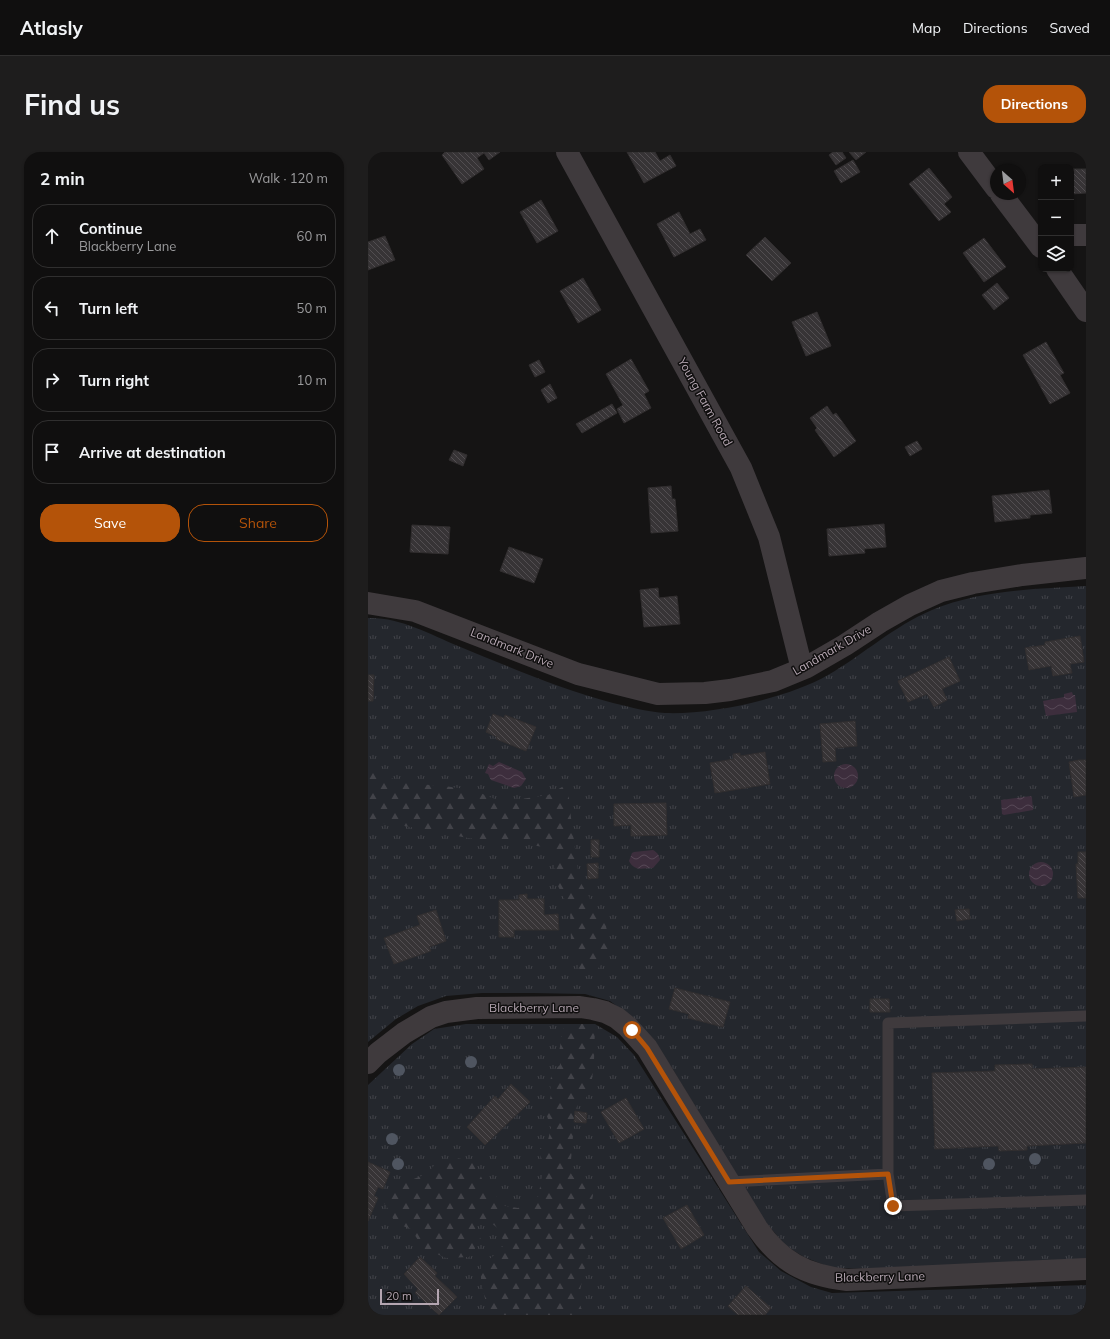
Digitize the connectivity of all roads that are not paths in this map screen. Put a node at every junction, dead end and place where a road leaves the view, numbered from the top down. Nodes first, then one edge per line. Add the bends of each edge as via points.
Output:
1 (567, 152) edge
2 (968, 152) edge
3 (990, 180) edge
4 (1005, 200) edge
5 (1086, 234) edge
6 (1074, 235) edge
7 (1038, 240) edge
8 (1059, 272) edge
9 (1086, 311) edge
10 (1086, 568) edge
11 (368, 603) edge
12 (802, 669) junction
13 (1086, 1016) edge
14 (368, 1062) edge
15 (888, 1174) junction
16 (729, 1182) junction
17 (1086, 1200) edge
18 (1086, 1269) edge

1 - 12 street, Young Farm Road via 740,468 769,537
2 - 3 street
4 - 7 street
5 - 6 street
8 - 9 street
10 - 12 street, Landmark Drive via 1022,575 941,590 880,622
11 - 12 street, Landmark Drive via 415,611 574,673 658,694 730,690 772,681
13 - 15 lane via 888,1023
14 - 16 street, Blackberry Lane via 417,1024 446,1012 477,1008 580,1007 605,1012 628,1026 647,1048
15 - 16 lane
15 - 17 lane via 893,1206
16 - 18 street, Blackberry Lane via 757,1228 779,1254 799,1267 826,1277 847,1280

